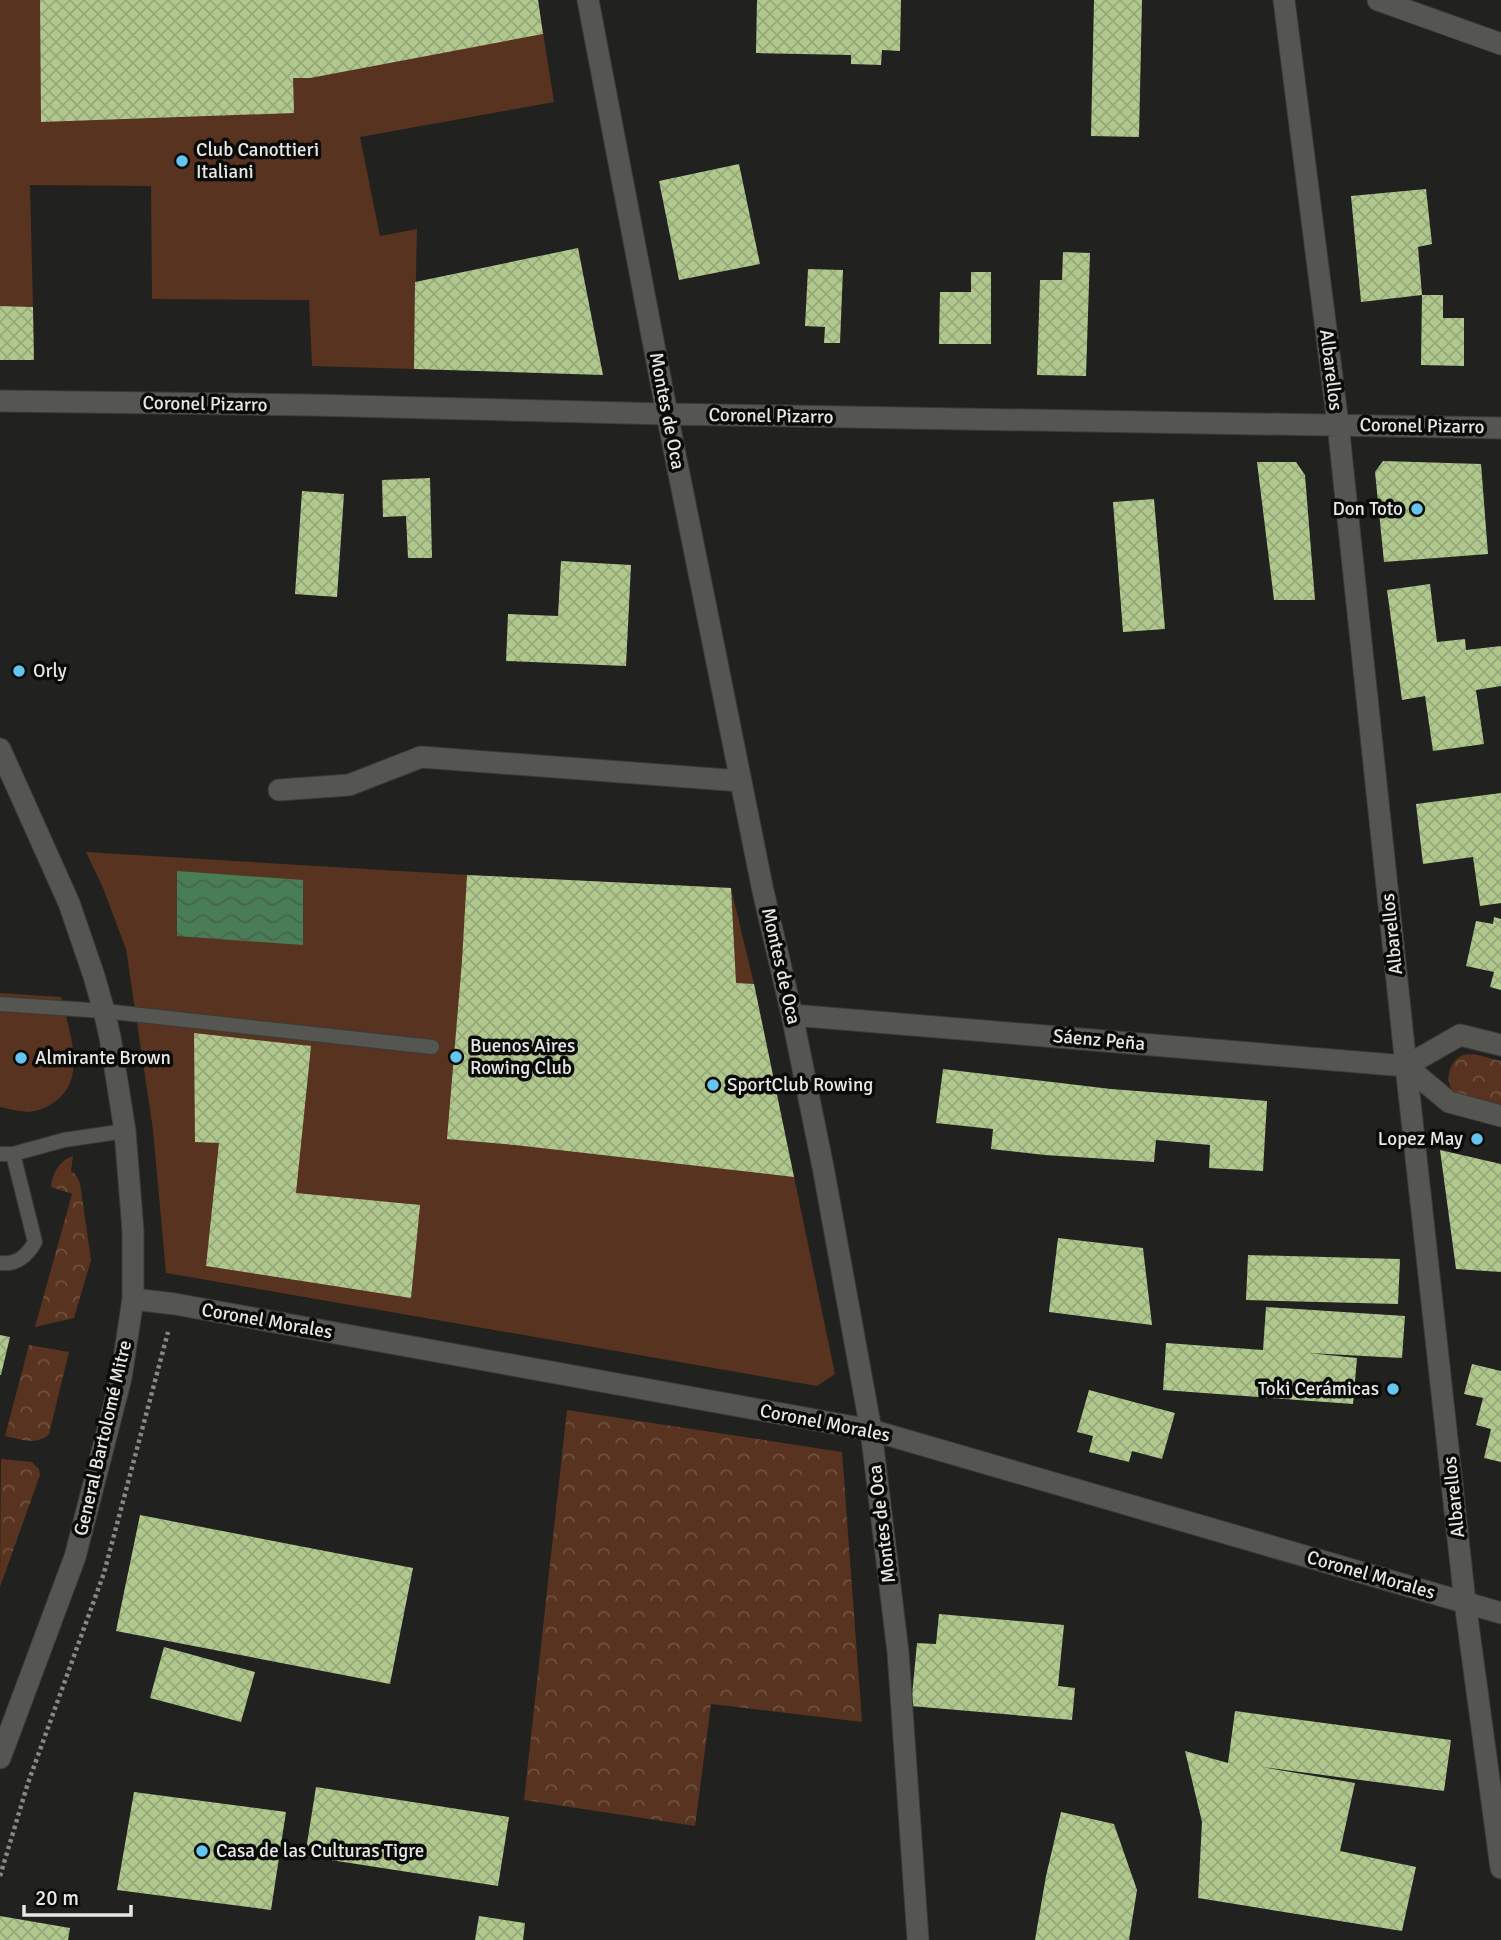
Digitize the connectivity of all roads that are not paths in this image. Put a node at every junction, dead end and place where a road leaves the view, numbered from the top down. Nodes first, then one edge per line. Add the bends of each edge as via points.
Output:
1 (588, 0) edge
2 (1284, 0) edge
3 (1378, 0) edge
4 (1501, 44) edge
5 (0, 401) edge
6 (667, 414) junction
7 (1338, 424) junction
8 (1501, 428) edge
9 (0, 749) edge
10 (741, 781) junction
11 (279, 790) dead end
12 (0, 1004) edge
13 (104, 1012) junction
14 (792, 1015) junction
15 (1501, 1045) edge
16 (432, 1047) dead end
17 (1406, 1066) junction
18 (1501, 1116) edge
19 (125, 1131) junction
20 (6, 1154) edge
21 (0, 1263) edge
22 (133, 1299) junction
23 (871, 1430) junction
24 (1465, 1602) junction
25 (1501, 1613) edge
26 (0, 1758) edge
27 (1501, 1868) edge
28 (918, 1940) edge

1 - 6 street, Montes de Oca
2 - 7 street, Albarellos
3 - 4 street
5 - 6 street, Coronel Pizarro
6 - 7 street, Coronel Pizarro
6 - 10 street, Montes de Oca
7 - 8 street, Coronel Pizarro
7 - 17 street, Albarellos
9 - 13 street, General Bartolomé Mitre via 69,903
10 - 11 street via 421,757 349,785
10 - 14 street, Montes de Oca
12 - 13 lane
13 - 16 lane
13 - 19 street, General Bartolomé Mitre
14 - 17 street, Sáenz Peña
14 - 23 street, Montes de Oca
15 - 17 street via 1460,1035
17 - 18 street via 1448,1102
17 - 24 street, Albarellos
19 - 20 lane
19 - 22 street, General Bartolomé Mitre
20 - 21 lane via 35,1242 20,1260
22 - 23 street, Coronel Morales
22 - 26 street, General Bartolomé Mitre via 121,1378 75,1557
23 - 24 street, Coronel Morales
23 - 28 street, Montes de Oca via 898,1652
24 - 25 street, Coronel Morales
24 - 27 street, Albarellos

